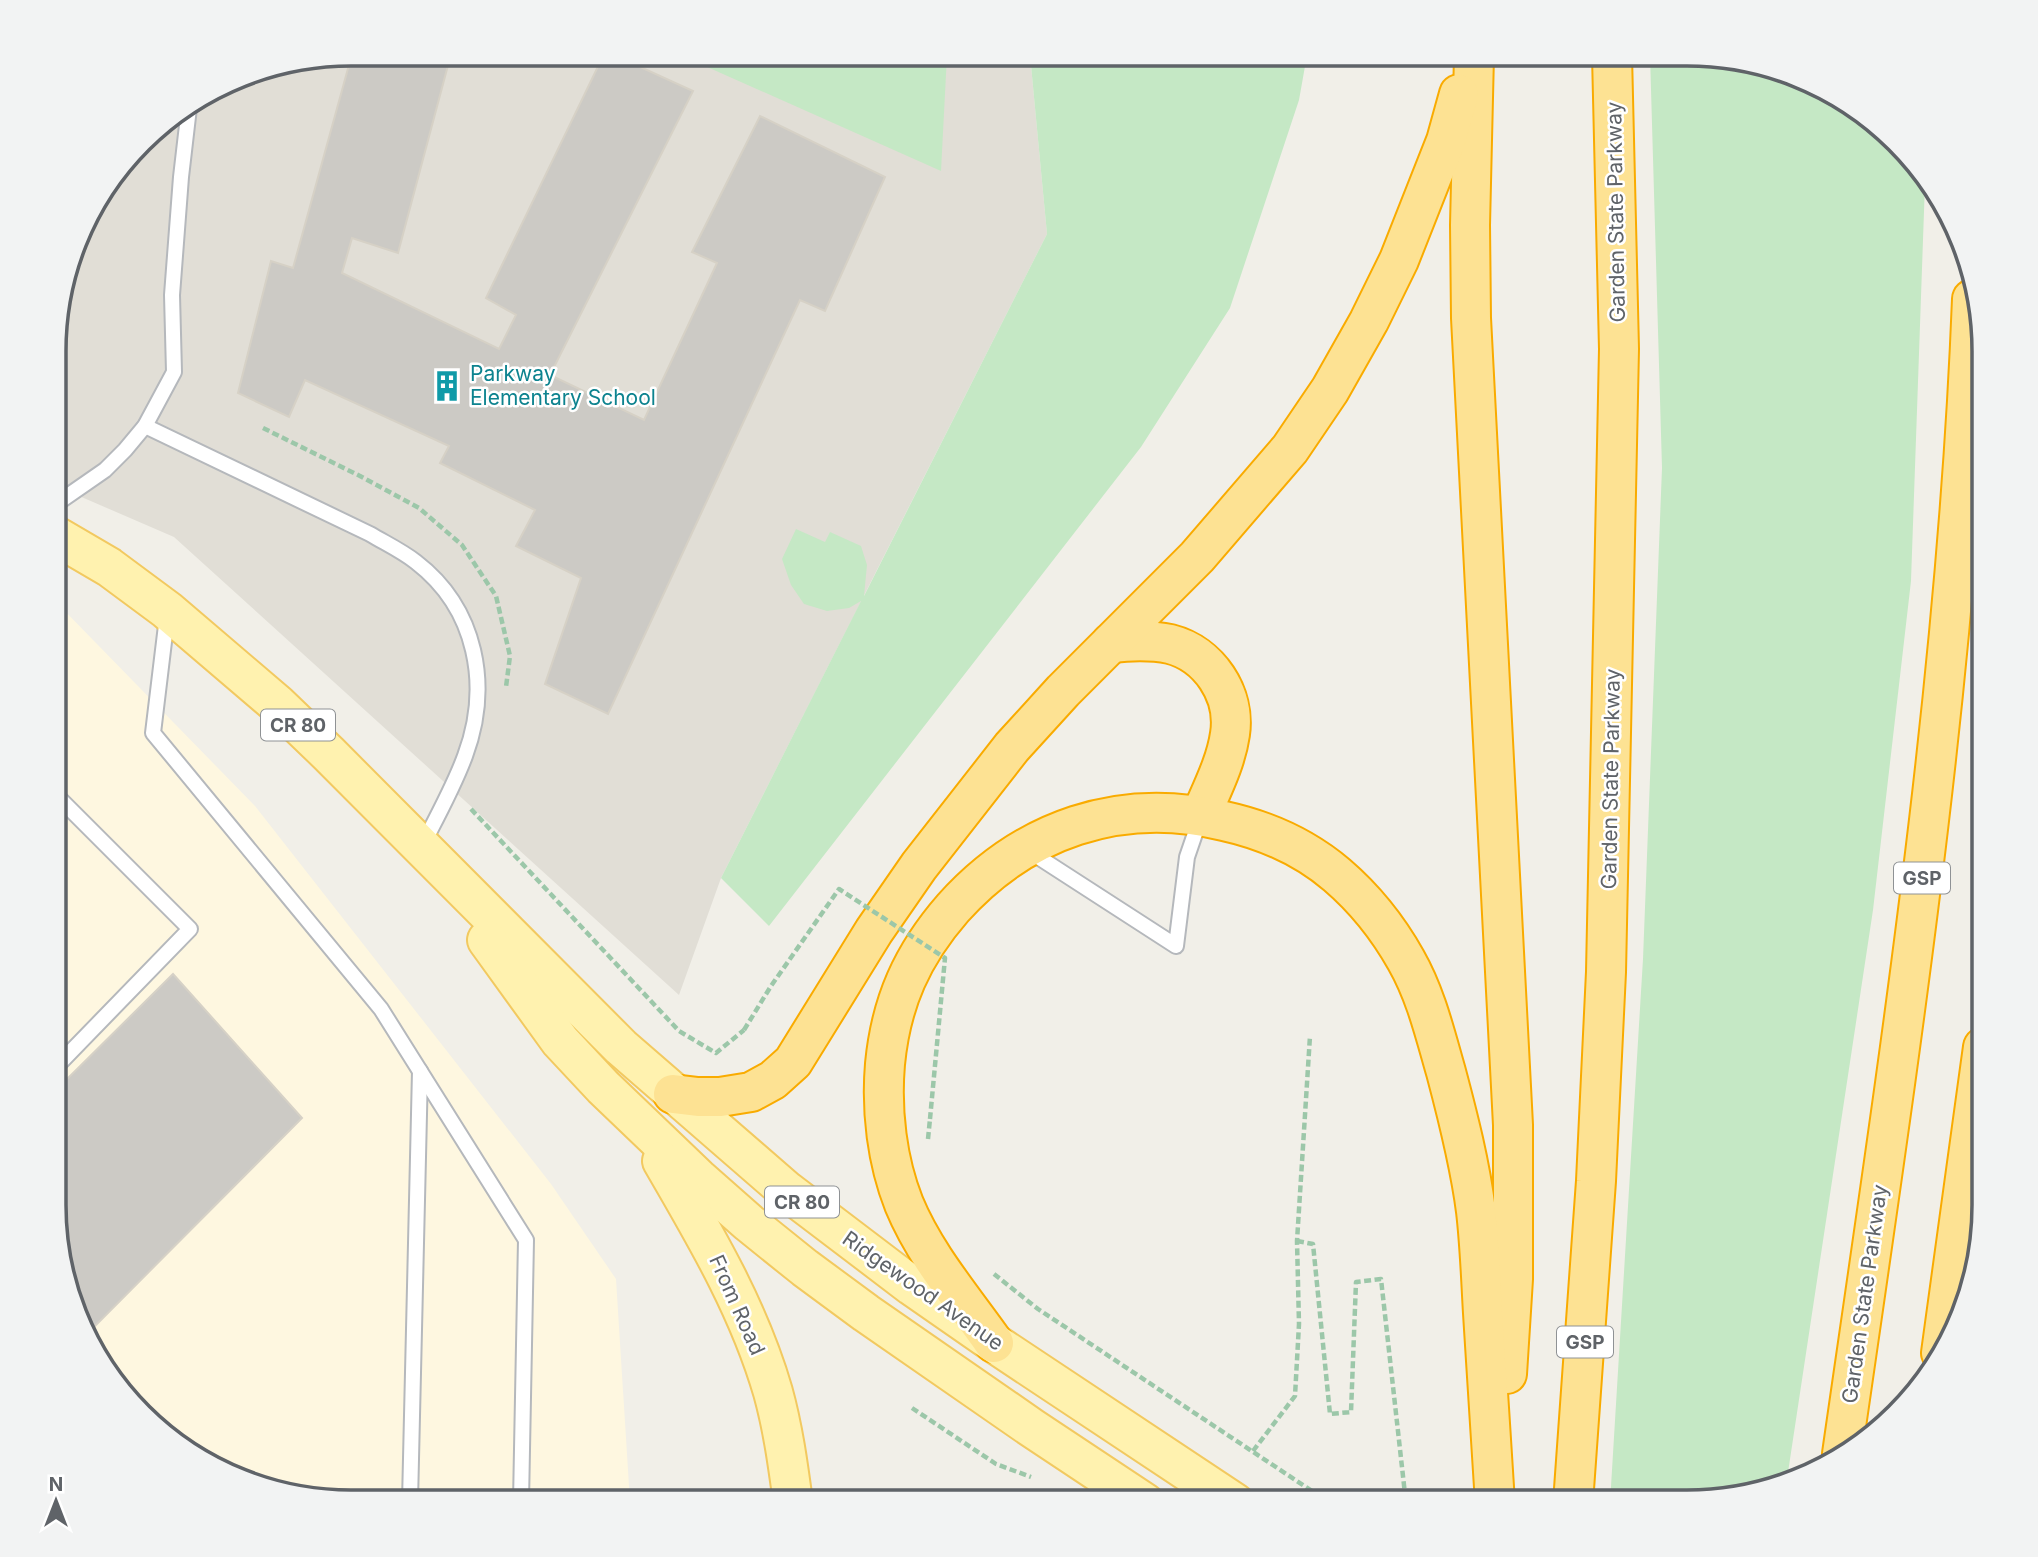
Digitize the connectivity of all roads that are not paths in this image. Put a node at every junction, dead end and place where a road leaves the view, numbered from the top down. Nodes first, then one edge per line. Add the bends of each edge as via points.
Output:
1 (1469, 66) edge
2 (1472, 66) edge
3 (1612, 66) edge
4 (188, 118) edge
5 (1970, 326) edge
6 (145, 426) junction
7 (66, 498) edge
8 (66, 542) edge
9 (167, 610) junction
10 (1111, 643) junction
11 (66, 805) edge
12 (1201, 815) junction
13 (421, 848) junction
14 (1025, 848) junction
15 (66, 1057) edge
16 (420, 1069) junction
17 (673, 1094) junction
18 (640, 1123) junction
19 (1972, 1127) edge
20 (1945, 1326) edge
21 (994, 1343) junction
22 (1843, 1444) edge
23 (410, 1490) edge
24 (521, 1490) edge
25 (791, 1490) edge
26 (1127, 1490) edge
27 (1215, 1490) edge
28 (1495, 1490) edge
29 (1497, 1490) edge
30 (1574, 1490) edge

1 - 10 highway via 1446,141 1399,260 1330,390 1290,449 1197,557
2 - 29 highway via 1471,318 1513,1125 1513,1279
3 - 30 highway, Garden State Parkway / GSP via 1619,349 1606,972
4 - 6 lane via 172,295 174,372
5 - 22 highway, Garden State Parkway / GSP via 1953,591 1937,745 1906,1012
6 - 7 lane via 106,470
6 - 13 lane via 400,551 453,602 476,658 474,724 465,755
8 - 9 main road, Ridgewood Avenue / CR 80
9 - 13 main road, Ridgewood Avenue / CR 80 via 277,704
9 - 16 lane via 153,733 381,1009
10 - 12 highway via 1171,645 1190,652 1210,668 1225,689 1230,733
10 - 17 highway via 1012,747 955,818 874,931 793,1062 751,1092 720,1097
11 - 15 lane via 190,929
12 - 14 highway via 1167,811 1094,819
12 - 14 lane via 1188,857 1176,946
12 - 28 highway via 1276,837 1335,873 1386,929 1426,1002 1454,1100 1476,1211
13 - 17 main road, Ridgewood Avenue / CR 80
13 - 18 main road, Ridgewood Avenue / CR 80 via 559,1041
14 - 21 highway via 967,892 920,950 893,1012 883,1085 891,1162 904,1203 936,1262
16 - 23 lane
16 - 24 lane via 526,1240
17 - 21 main road, Ridgewood Avenue / CR 80 via 846,1237
18 - 25 main road, From Road via 707,1239 757,1344 773,1392
18 - 26 main road, Ridgewood Avenue / CR 80 via 805,1268
19 - 20 highway
21 - 27 main road, Ridgewood Avenue / CR 80

